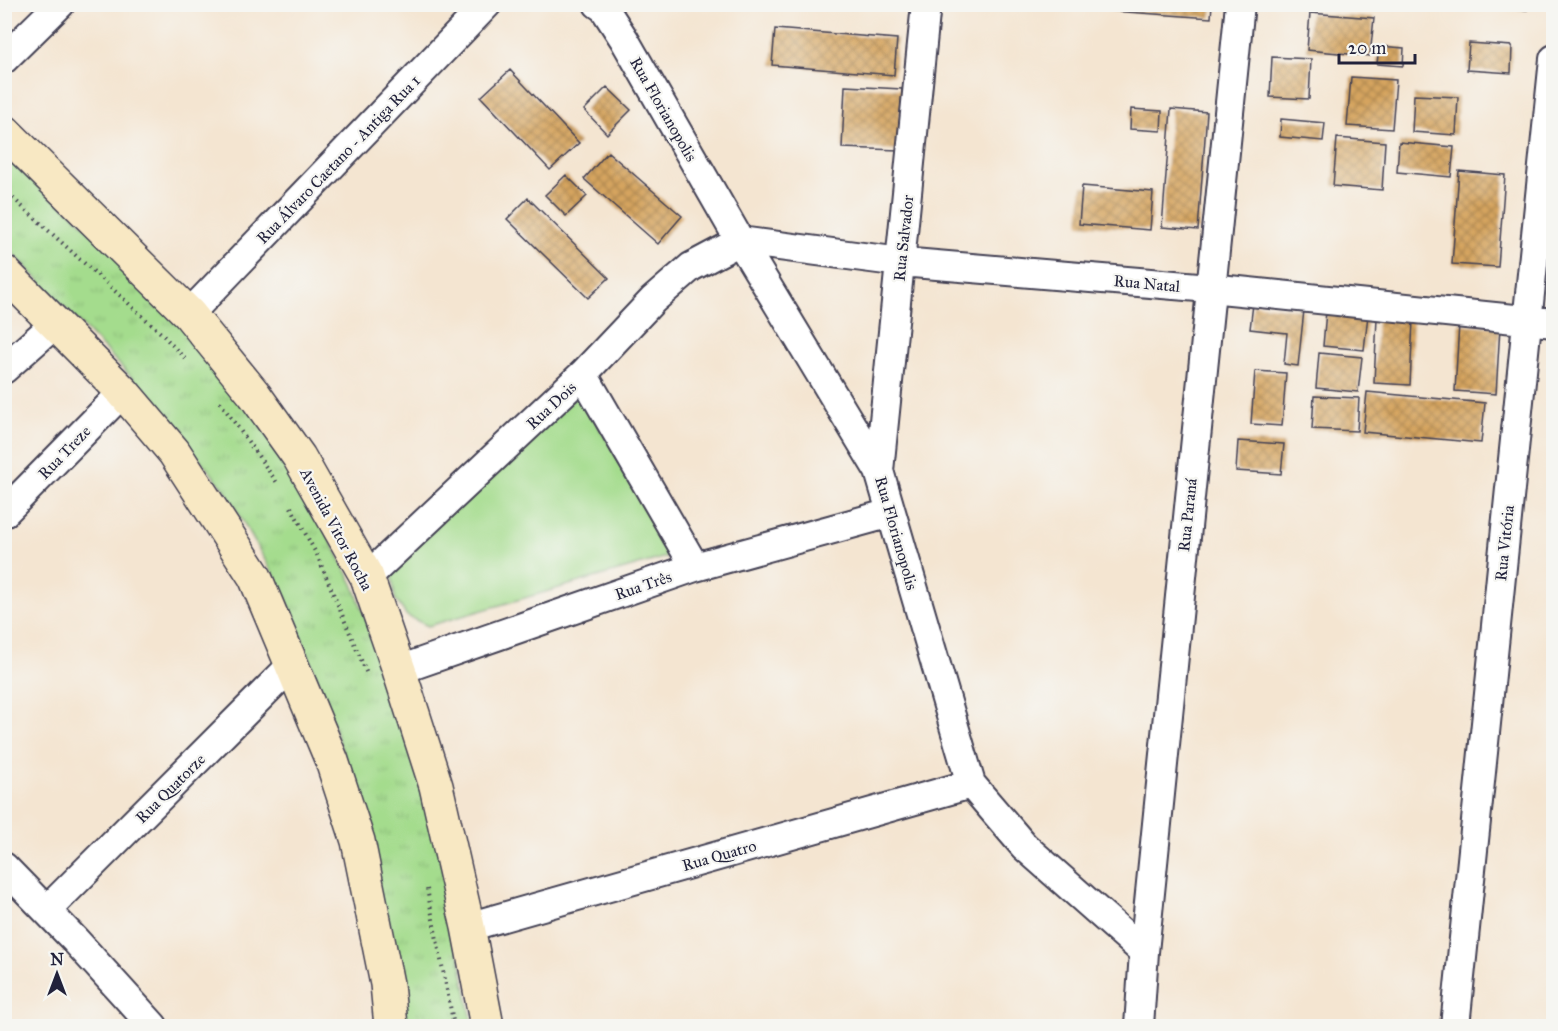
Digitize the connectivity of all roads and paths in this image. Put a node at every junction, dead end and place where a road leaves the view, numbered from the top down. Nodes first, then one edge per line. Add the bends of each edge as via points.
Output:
1 (60, 4) edge
2 (487, 4) edge
3 (926, 4) edge
4 (1240, 4) edge
5 (602, 6) edge
6 (4, 59) edge
7 (1554, 59) edge
8 (4, 131) edge
9 (740, 241) junction
10 (901, 262) junction
11 (4, 272) edge
12 (1210, 288) junction
13 (189, 314) junction
14 (1526, 320) junction
15 (56, 323) junction
16 (1554, 323) edge
17 (4, 369) edge
18 (583, 374) junction
19 (123, 392) junction
20 (879, 471) junction
21 (4, 513) edge
22 (891, 513) junction
23 (695, 567) junction
24 (367, 577) junction
25 (292, 665) junction
26 (399, 670) junction
27 (971, 784) junction
28 (4, 867) edge
29 (47, 910) junction
30 (468, 927) junction
31 (1144, 952) junction
32 (1135, 1025) edge
33 (153, 1026) edge
34 (391, 1026) edge
35 (487, 1026) edge
36 (1455, 1026) edge

1 - 6 street
2 - 13 street, Rua Álvaro Caetano - Antiga Rua 1
3 - 10 street, Rua Salvador
4 - 12 street, Rua Paraná
5 - 9 street, Rua Florianopolis
7 - 14 street, Rua Vitória
8 - 13 street, Avenida Vitor Rocha
9 - 10 street, Rua Natal
9 - 18 street, Rua Dois via 691,267 653,300
9 - 20 street, Rua Florianopolis
10 - 12 street, Rua Natal
10 - 20 street, Rua Salvador
11 - 15 street
12 - 14 street, Rua Natal
12 - 31 street, Rua Paraná
13 - 24 street, Avenida Vitor Rocha via 254,394 298,458
14 - 16 street, Rua Natal
14 - 36 street, Rua Vitória
15 - 17 street
15 - 19 street
18 - 23 street
18 - 24 street, Rua Dois
19 - 21 street, Rua Treze
19 - 25 street via 174,452 255,577
20 - 22 street, Rua Florianopolis
22 - 23 street, Rua Três
22 - 27 street, Rua Florianopolis
23 - 26 street, Rua Três
24 - 26 street, Avenida Vitor Rocha
25 - 29 street, Rua Quatorze
25 - 34 street via 332,761 358,841 387,984
26 - 30 street, Avenida Vitor Rocha via 436,786
27 - 30 street, Rua Quatro
27 - 31 street, Rua Florianopolis via 1024,846
28 - 29 street
29 - 33 street
30 - 35 street, Avenida Vitor Rocha
31 - 32 street, Rua Paraná

